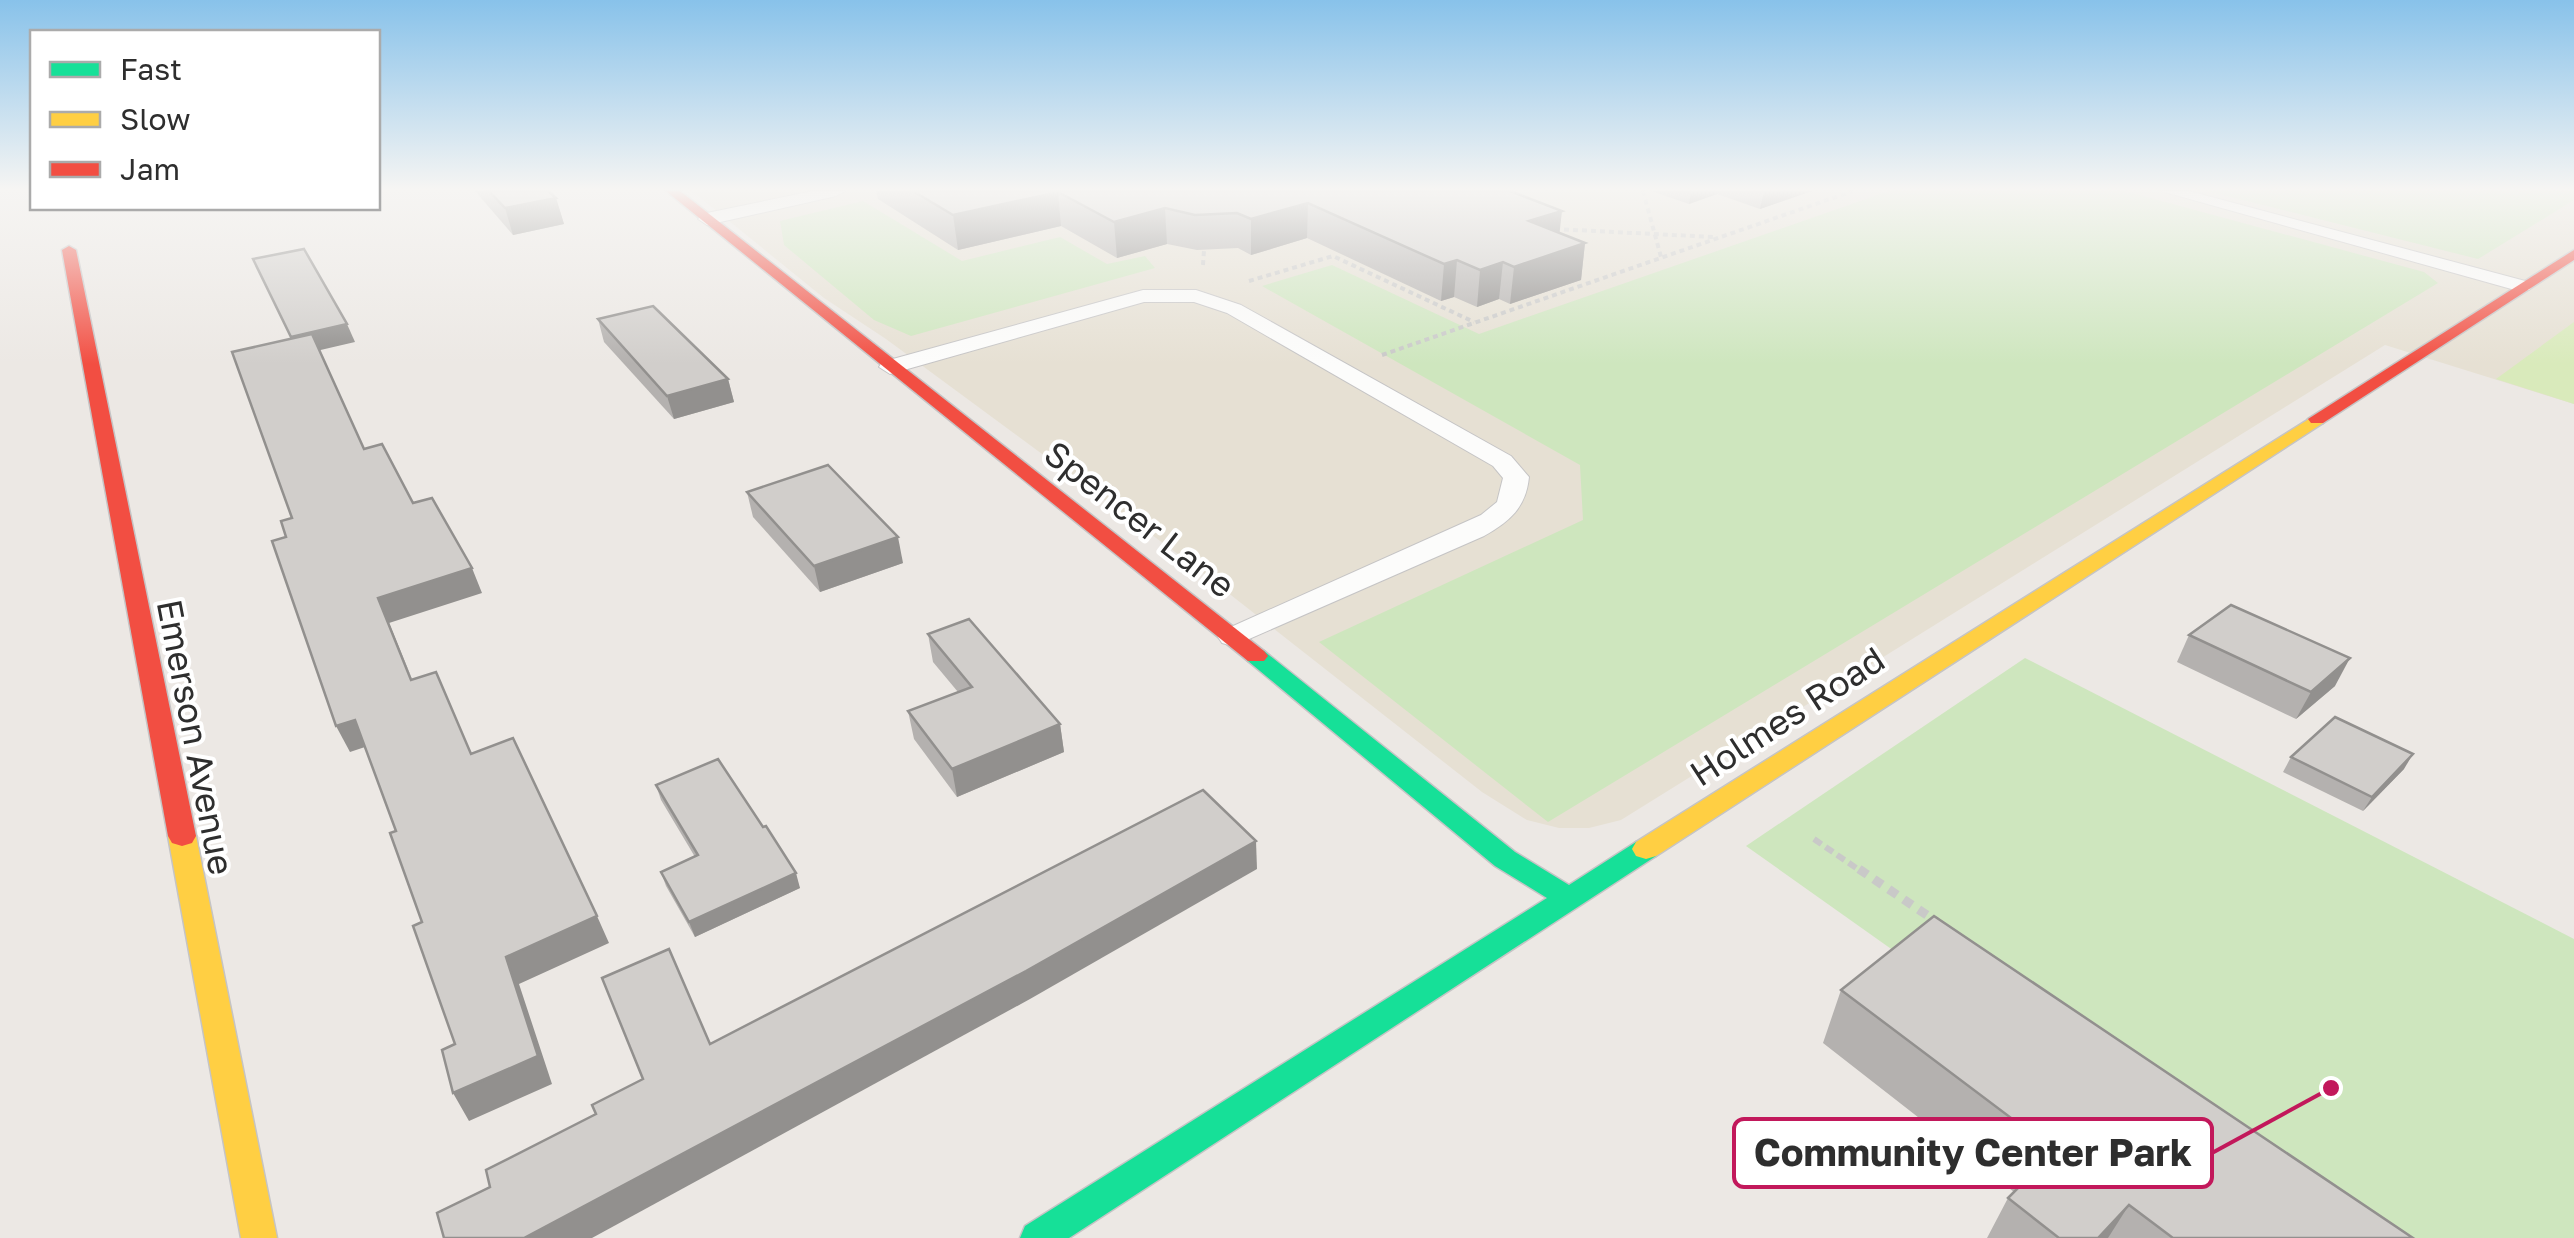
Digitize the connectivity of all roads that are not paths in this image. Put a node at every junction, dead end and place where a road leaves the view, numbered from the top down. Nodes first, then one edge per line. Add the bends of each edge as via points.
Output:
1 (744, 249) edge
2 (2384, 249) edge
3 (69, 250) dead end
4 (2574, 254) edge
5 (2522, 286) junction
6 (890, 367) junction
7 (1233, 637) junction
8 (1568, 898) junction
9 (259, 1238) edge
10 (1038, 1238) edge

1 - 6 street, Spencer Lane
2 - 5 lane
3 - 9 street, Emerson Avenue
4 - 5 street, Holmes Road
5 - 8 street, Holmes Road
6 - 7 street, Spencer Lane
6 - 7 lane via 1142,296 1196,296 1218,301 1502,462 1516,477 1506,512
7 - 8 street, Spencer Lane via 1506,859
8 - 10 street, Holmes Road

